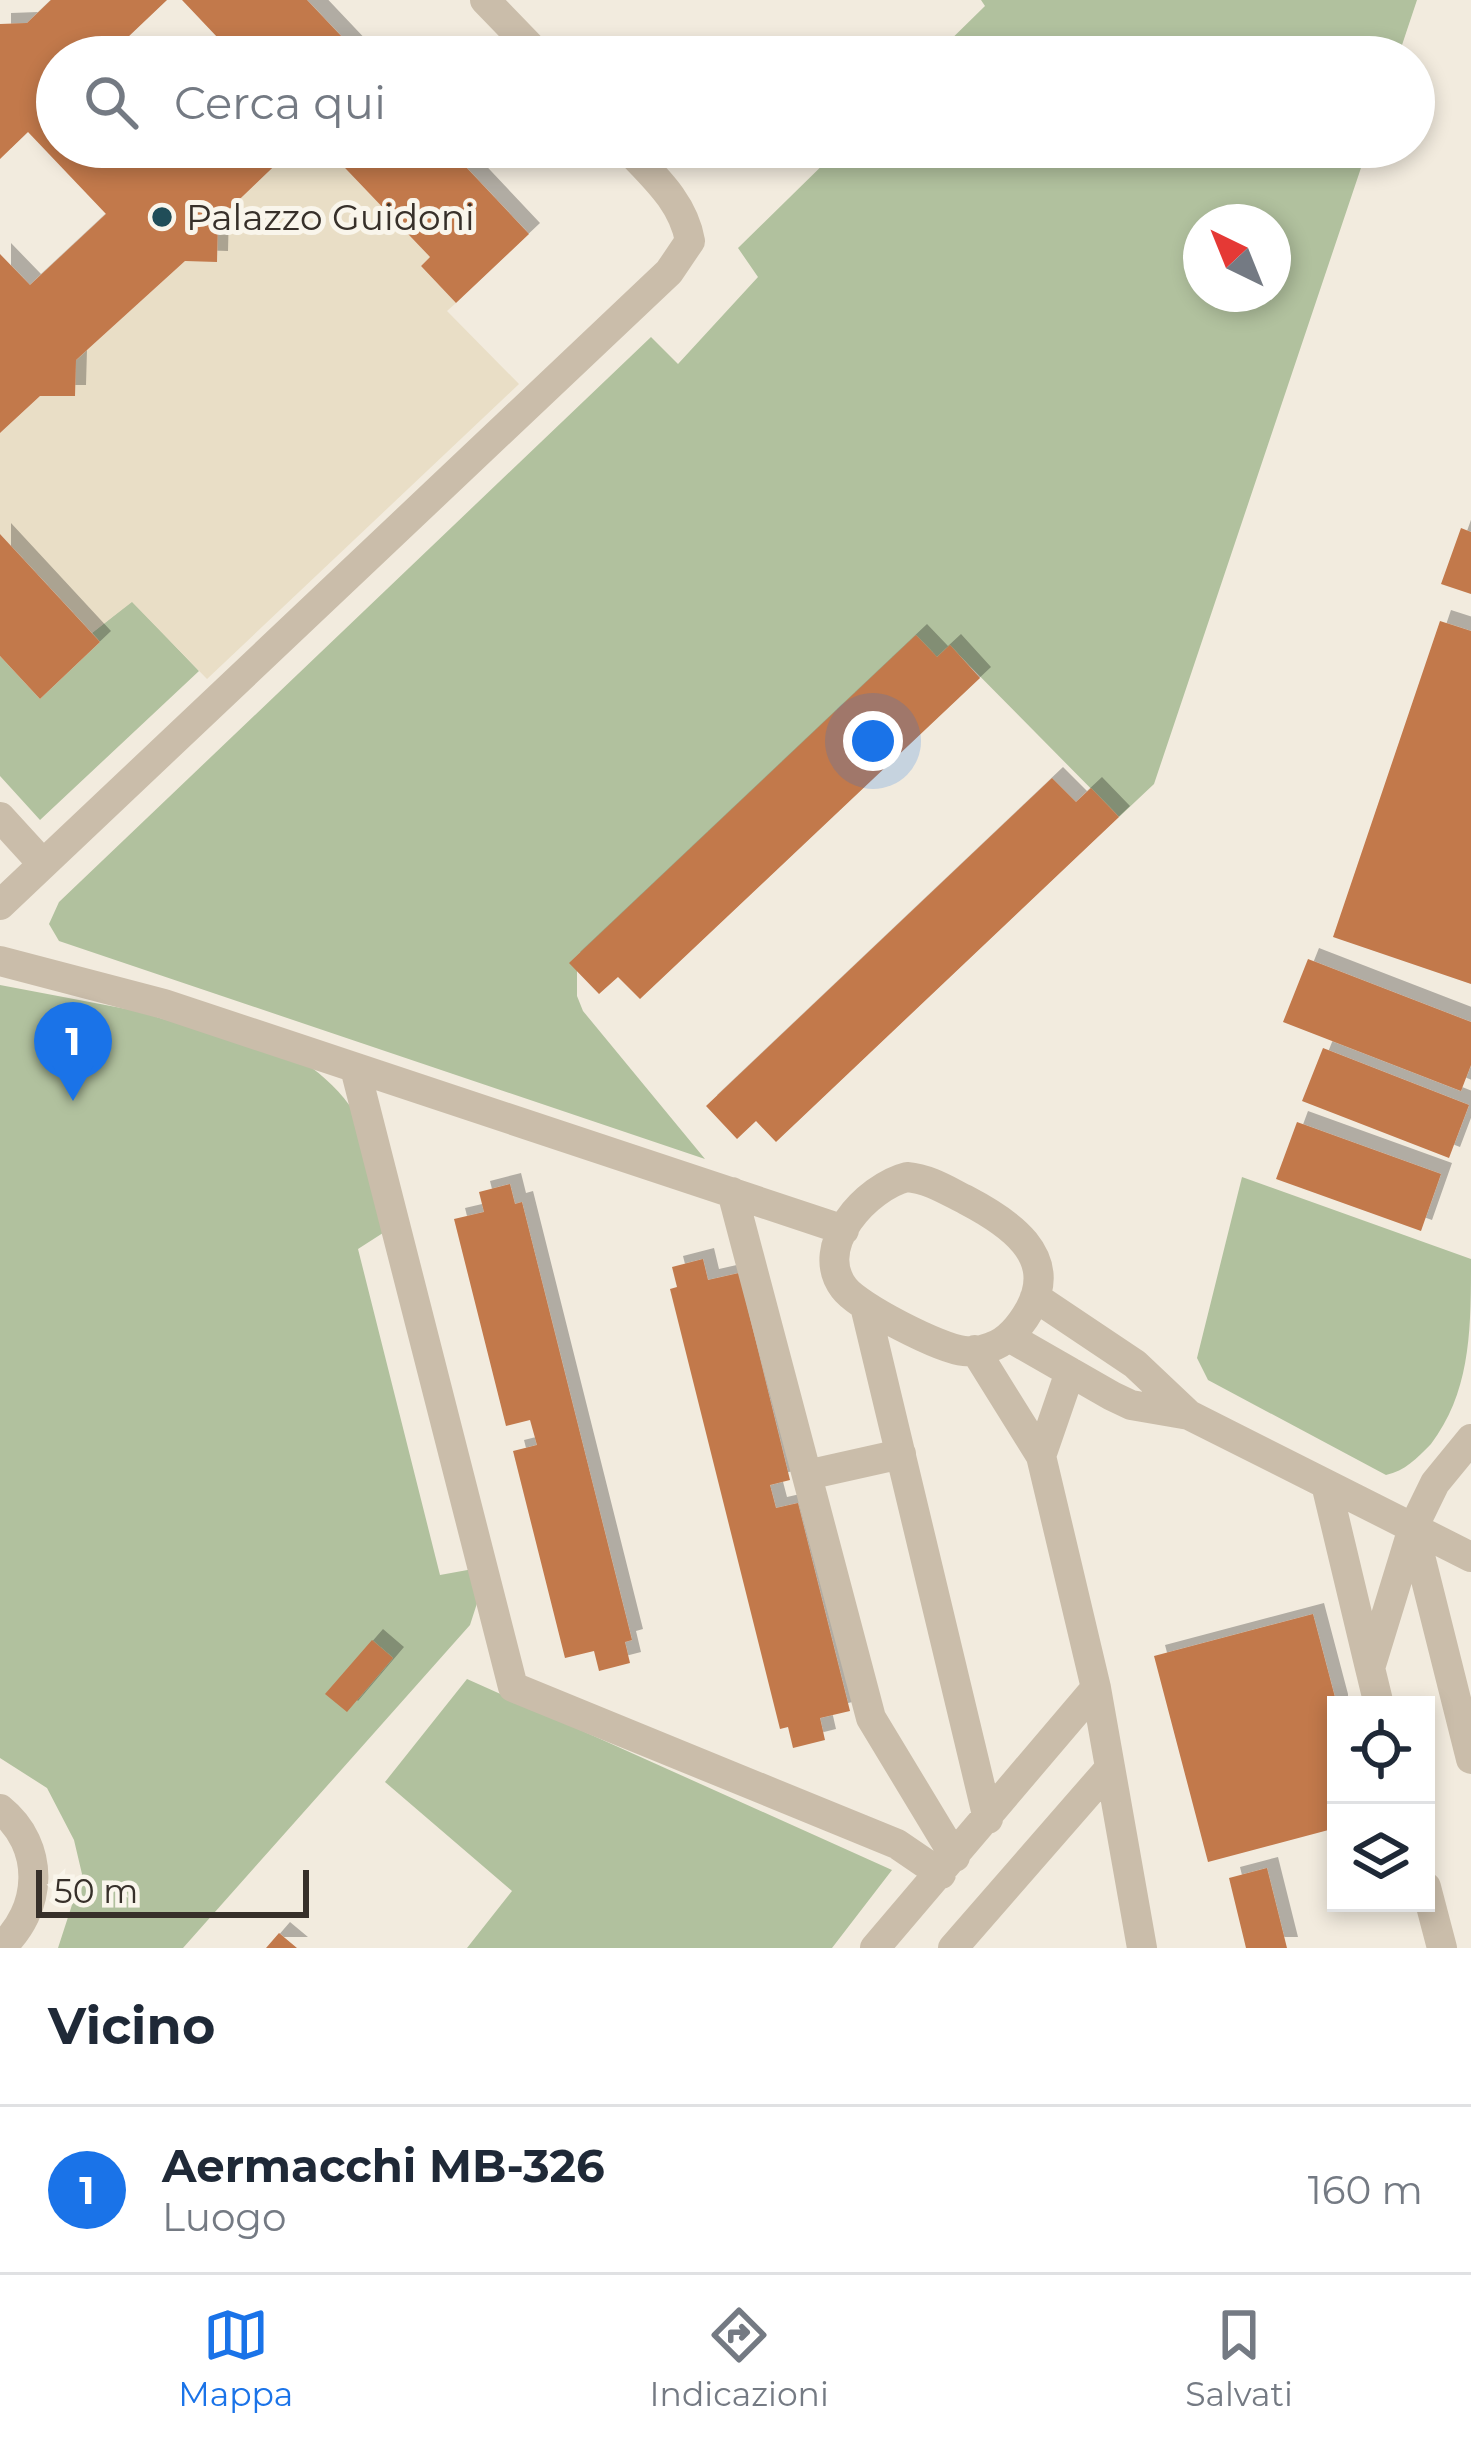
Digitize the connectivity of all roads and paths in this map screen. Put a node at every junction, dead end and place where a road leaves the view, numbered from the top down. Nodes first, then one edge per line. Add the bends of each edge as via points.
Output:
1 (485, 0) edge
2 (519, 36) edge
3 (646, 168) edge
4 (0, 817) edge
5 (43, 864) junction
6 (0, 904) edge
7 (0, 961) edge
8 (355, 1068) junction
9 (732, 1192) junction
10 (844, 1230) junction
11 (1035, 1297) junction
12 (865, 1306) junction
13 (1009, 1337) junction
14 (975, 1350) junction
15 (1070, 1372) junction
16 (1189, 1415) junction
17 (1471, 1439) edge
18 (901, 1454) junction
19 (1042, 1456) junction
20 (807, 1475) junction
21 (1326, 1484) junction
22 (1413, 1528) junction
23 (1471, 1557) edge
24 (1370, 1668) junction
25 (1096, 1688) junction
26 (1377, 1696) edge
27 (1471, 1759) edge
28 (1110, 1768) junction
29 (0, 1809) edge
30 (988, 1819) junction
31 (948, 1866) junction
32 (1433, 1912) edge
33 (891, 1942) edge
34 (3, 1947) edge
35 (953, 1948) edge
36 (1142, 1948) edge
37 (1442, 1948) edge

1 - 2 lane
3 - 5 lane via 686,220 690,241 669,272
4 - 5 lane
5 - 6 lane
7 - 8 lane via 164,1004
8 - 9 lane
8 - 31 lane via 513,1687
9 - 10 lane
9 - 20 lane
10 - 11 lane via 878,1190 907,1178 930,1181 1018,1232 1038,1268
10 - 12 lane via 837,1275
11 - 13 lane
11 - 16 lane via 1135,1364
12 - 14 lane via 951,1348
12 - 18 lane
13 - 14 lane
13 - 15 lane
14 - 19 lane
15 - 16 lane via 1131,1405
15 - 19 lane
16 - 21 lane
17 - 22 lane via 1435,1483
18 - 20 lane
18 - 30 lane
19 - 25 lane
20 - 31 lane via 871,1718
21 - 22 lane
21 - 24 lane
22 - 23 lane
22 - 24 lane
22 - 27 lane
24 - 26 lane
25 - 28 lane
25 - 30 lane
28 - 35 lane
28 - 36 lane
29 - 34 lane via 26,1842 34,1873 24,1920
30 - 31 lane
31 - 33 lane
32 - 37 lane

